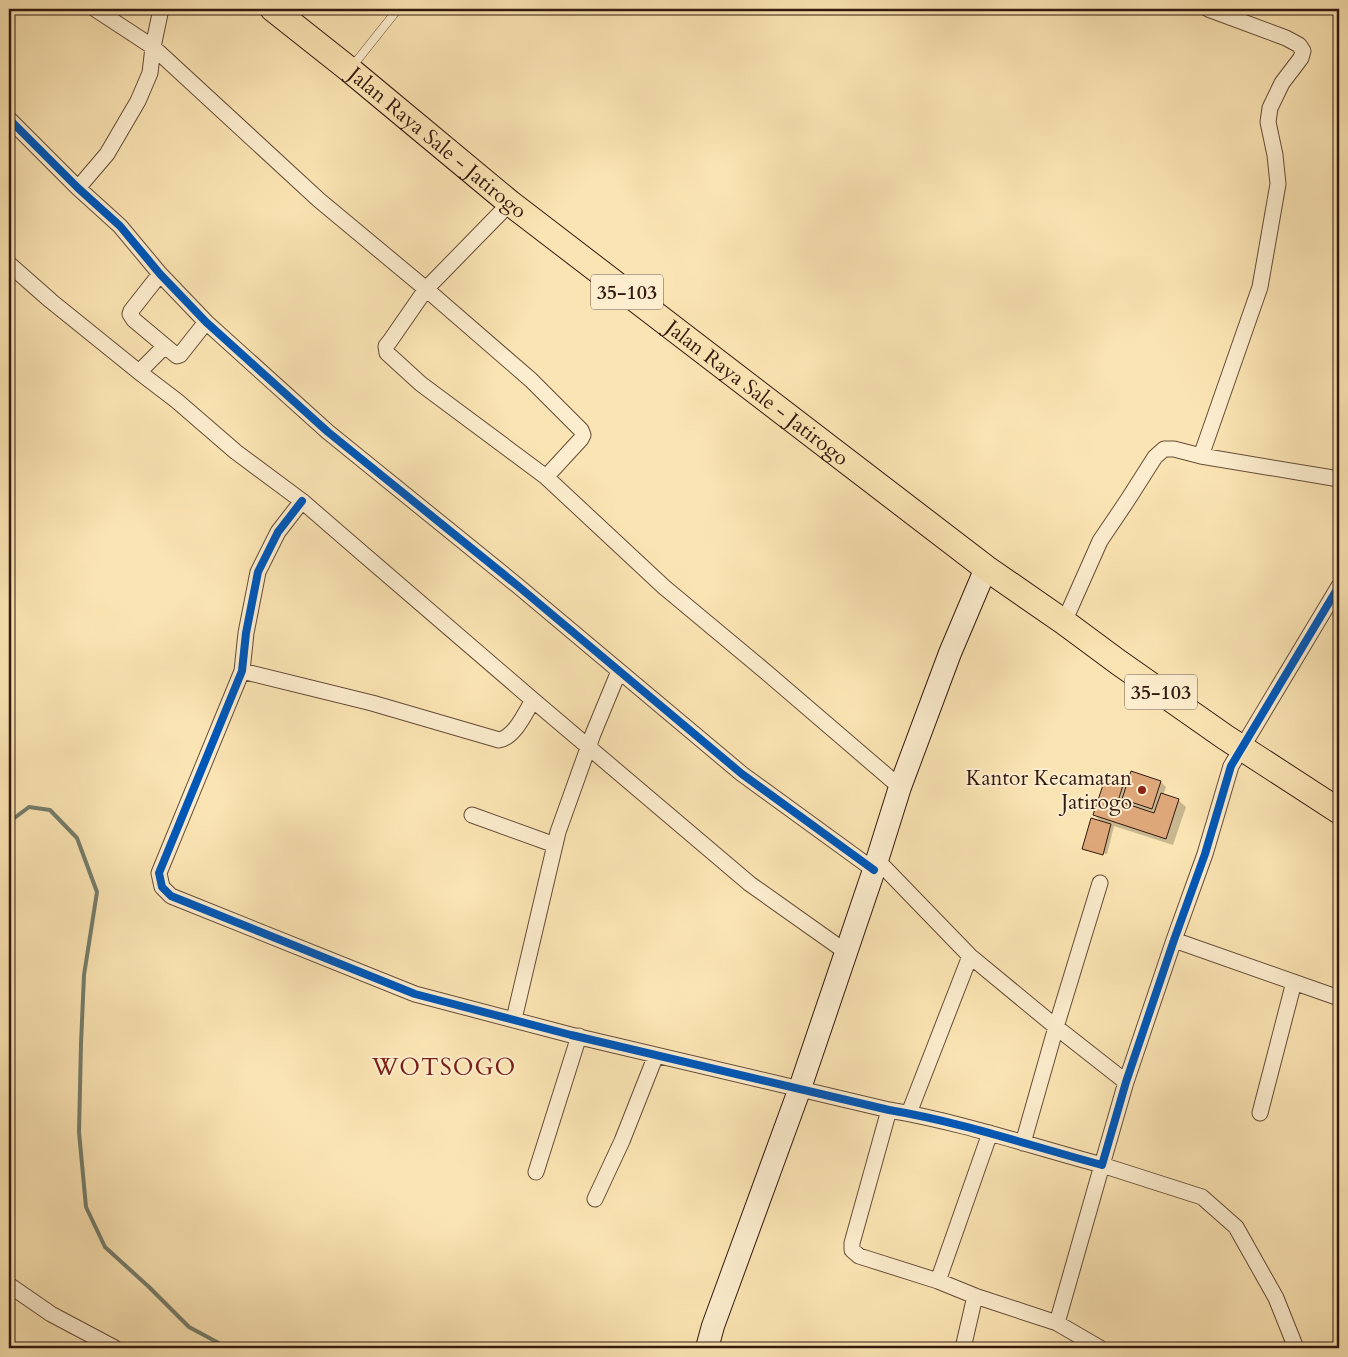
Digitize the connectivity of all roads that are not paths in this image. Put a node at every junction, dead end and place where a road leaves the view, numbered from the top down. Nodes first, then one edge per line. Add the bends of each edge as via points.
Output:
1 (95, 9) edge
2 (161, 9) edge
3 (273, 9) edge
4 (398, 9) edge
5 (1208, 9) edge
6 (153, 47) junction
7 (350, 70) junction
8 (9, 119) edge
9 (78, 188) junction
10 (510, 203) junction
11 (9, 264) edge
12 (160, 274) junction
13 (426, 289) junction
14 (206, 322) junction
15 (165, 346) junction
16 (139, 372) junction
17 (1201, 456) junction
18 (546, 477) junction
19 (1339, 478) edge
20 (302, 501) junction
21 (986, 568) junction
22 (1339, 586) edge
23 (1064, 622) junction
24 (242, 671) junction
25 (620, 671) junction
26 (533, 700) junction
27 (588, 747) junction
28 (1242, 749) junction
29 (900, 787) junction
30 (1339, 811) edge
31 (472, 815) dead end
32 (555, 845) junction
33 (876, 865) junction
34 (1100, 883) dead end
35 (1174, 940) junction
36 (846, 952) junction
37 (970, 956) junction
38 (1294, 982) junction
39 (1339, 998) edge
40 (514, 1020) junction
41 (1056, 1027) junction
42 (579, 1036) junction
43 (656, 1055) junction
44 (1126, 1082) junction
45 (800, 1088) junction
46 (889, 1110) junction
47 (909, 1113) junction
48 (1260, 1113) dead end
49 (990, 1133) junction
50 (1023, 1143) junction
51 (1102, 1165) junction
52 (536, 1172) dead end
53 (595, 1199) dead end
54 (938, 1281) junction
55 (9, 1285) edge
56 (975, 1296) junction
57 (1057, 1323) junction
58 (114, 1348) edge
59 (707, 1348) edge
60 (963, 1348) edge
61 (1100, 1348) edge
62 (1296, 1348) edge

1 - 6 street
2 - 6 street
3 - 7 main road, Jalan Raya Sale - Jatirogo / 35-103
4 - 7 lane
5 - 17 street via 1286,38 1303,51 1270,108 1268,122 1278,184 1260,287
6 - 9 street via 150,73 138,101 107,154
6 - 13 street via 319,200
7 - 10 main road, Jalan Raya Sale - Jatirogo / 35-103
8 - 9 street
9 - 12 street via 120,226
10 - 13 street
10 - 21 main road, Jalan Raya Sale - Jatirogo / 35-103
11 - 16 street
12 - 14 street
12 - 15 street via 130,314
13 - 18 street via 530,380 581,430 581,440
13 - 18 street via 386,346 387,352 421,384
14 - 15 street via 180,355
14 - 25 street via 328,432
15 - 16 street
16 - 20 street via 236,452
17 - 19 street
17 - 23 street via 1164,449 1155,457 1100,540
18 - 29 street via 664,587
20 - 24 street via 278,532 258,572
20 - 26 street
21 - 23 main road, 35-103
21 - 29 main road
22 - 28 street
23 - 28 main road, 35-103
24 - 26 street via 372,703 499,740 512,733
24 - 40 street via 159,873 162,887 171,896 415,994
25 - 27 street
25 - 33 street via 742,774
26 - 27 street
27 - 32 street
27 - 36 street via 750,884
28 - 30 main road, 35-103
28 - 35 street via 1231,766 1205,854
29 - 33 main road
31 - 32 street
32 - 40 street
33 - 36 main road
33 - 37 street
34 - 41 street
35 - 38 street
35 - 44 street
36 - 45 main road
37 - 41 street
37 - 47 street
38 - 39 street
38 - 48 street
40 - 42 street
41 - 44 street
41 - 50 street
42 - 43 street
42 - 52 street
43 - 45 street
43 - 53 street
44 - 51 street
45 - 46 street
45 - 59 main road
46 - 47 street
46 - 54 street via 852,1250 859,1256
47 - 49 street
49 - 50 street
49 - 54 street
50 - 51 street
51 - 57 street
51 - 62 street via 1202,1197 1236,1227 1276,1298
54 - 56 street
55 - 58 street via 51,1314
56 - 57 street
56 - 60 street
57 - 61 street

